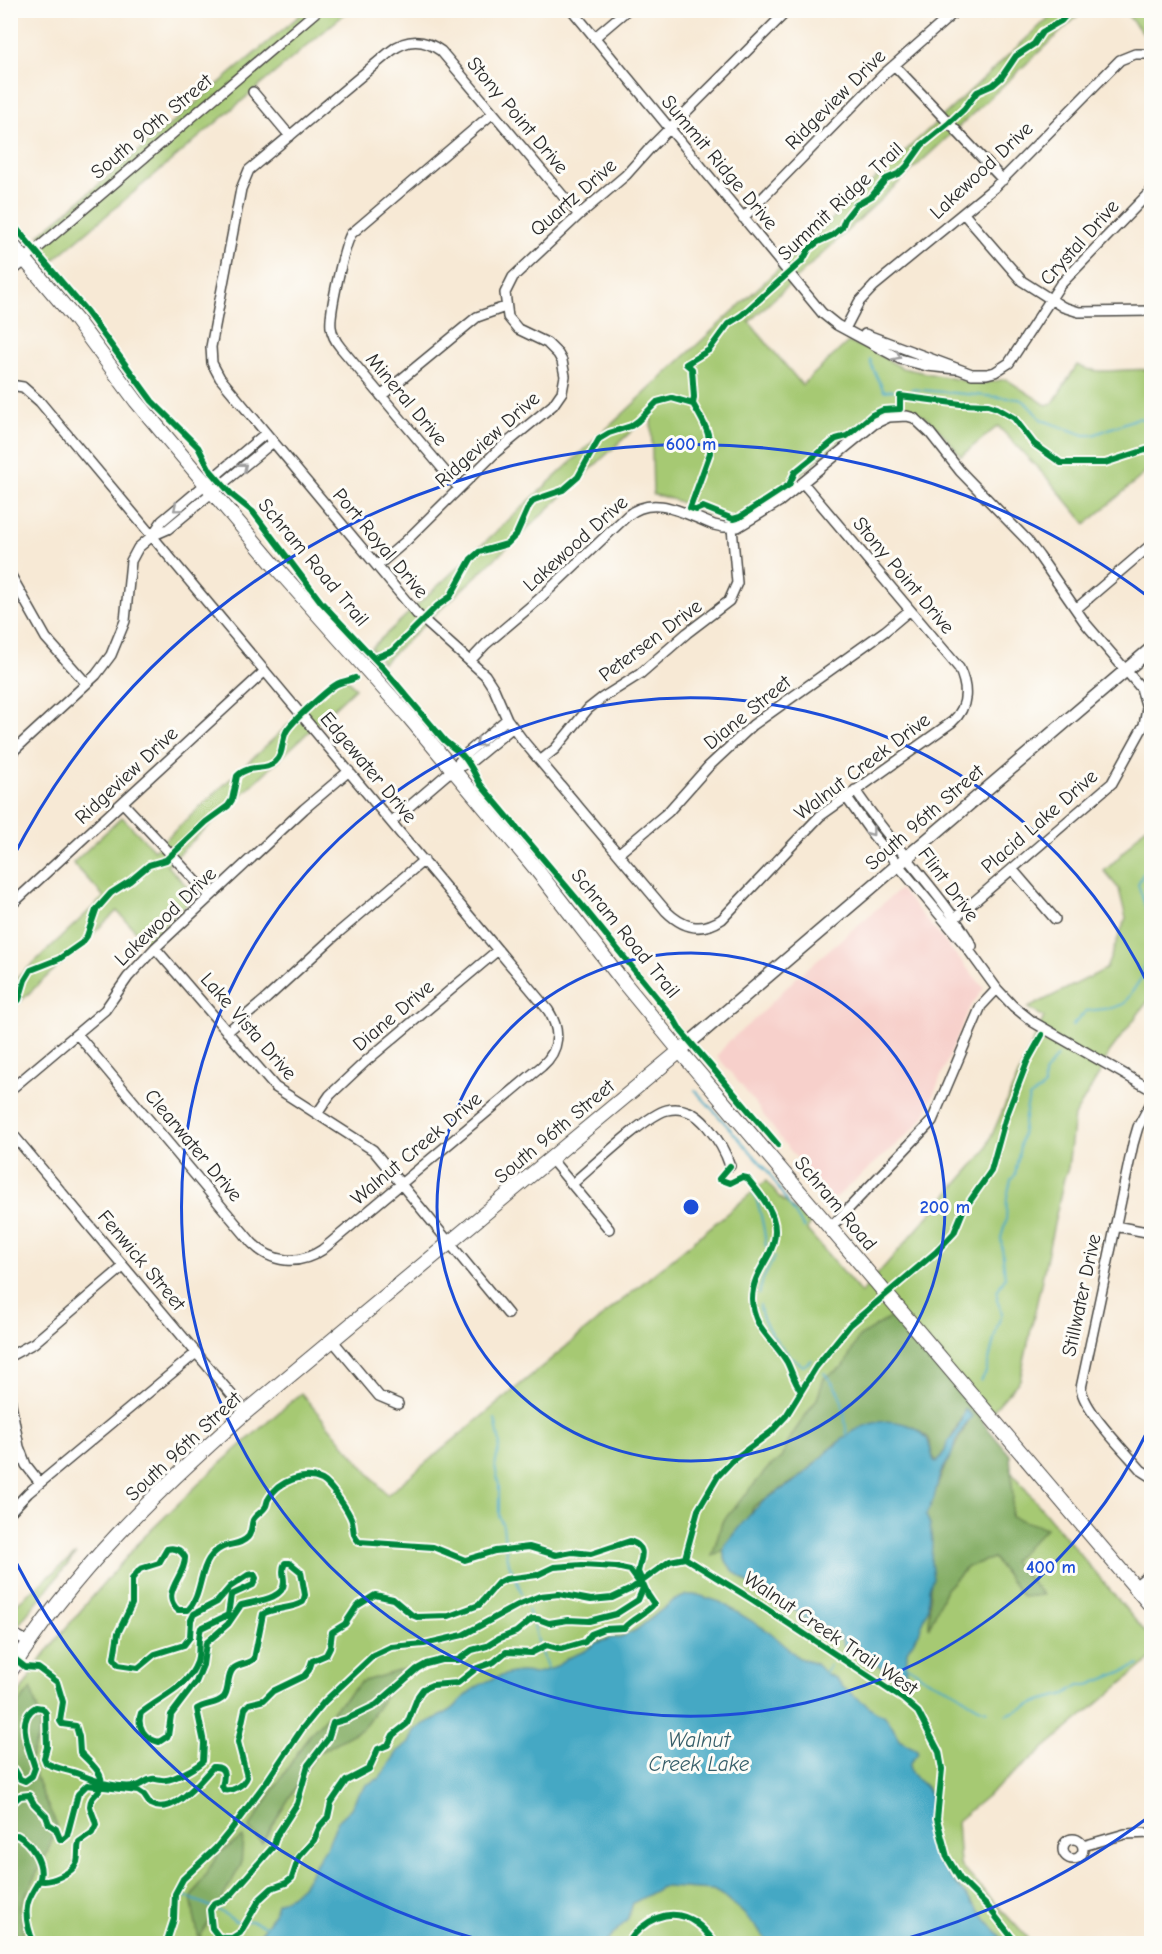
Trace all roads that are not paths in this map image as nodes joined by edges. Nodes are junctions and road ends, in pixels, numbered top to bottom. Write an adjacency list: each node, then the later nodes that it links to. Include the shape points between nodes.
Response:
1 (318, 10): 19 (street, South 90th Street)
2 (572, 10): 6 (street, Summit Ridge Drive)
3 (627, 10): 6 (street)
4 (788, 10): 11 (street, Quartz Drive)
5 (957, 10): 8 (street, Ridgeview Drive)
6 (594, 38): 11 (street, Summit Ridge Drive)
7 (1152, 54): 13 (street, Lakewood Drive, via 1135,54 1120,60)
8 (894, 65): 13 (street); 17 (street, Ridgeview Drive)
9 (253, 92): 12 (street)
10 (493, 113): 12 (street, Stony Point Drive, via 441,51 427,42 408,42 395,47); 16 (street, Stony Point Drive); 26 (street, Mineral Drive, via 351,234 331,317 332,332)
11 (670, 130): 16 (street, Quartz Drive); 17 (street, Summit Ridge Drive)
12 (290, 136): 27 (street, Port Royal Drive, via 249,170 243,182 211,347 212,363 220,378)
13 (1003, 180): 15 (street, Lakewood Drive)
14 (1152, 190): 21 (street, Crystal Drive, via 1068,275)
15 (964, 214): 21 (street, via 1022,281); 24 (street, Lakewood Drive, via 874,286)
16 (579, 215): 22 (street, Quartz Drive, via 513,277 505,293)
17 (743, 218): 24 (street, Summit Ridge Drive, via 815,306)
18 (10, 242): 19 (main road, Schram Road)
19 (25, 259): 20 (street, South 90th Street); 30 (main road, Schram Road)
20 (10, 271)
21 (1051, 299): 23 (street, via 1070,311); 24 (street, Crystal Drive, via 1009,363 987,375 907,361)
22 (506, 307): 26 (street, via 477,317); 31 (street, Ridgeview Drive, via 508,317 518,329 547,343 558,354 564,368 564,385 553,405)
23 (1152, 311)
24 (845, 329)
25 (10, 385): 33 (street, Edgewater Drive, via 22,387 40,402)
26 (381, 396): 31 (street, Mineral Drive)
27 (266, 433): 28 (street, Port Royal Drive); 30 (street)
28 (273, 442): 30 (street, one-way to 28); 35 (street, Port Royal Drive)
29 (803, 483): 32 (street, via 779,502); 37 (street, via 874,424 889,417 914,418 1027,540); 38 (street, Stony Point Drive)
30 (209, 487): 33 (street, via 168,530); 49 (main road, Schram Road)
31 (458, 488): 35 (street, Ridgeview Drive)
32 (732, 528): 40 (street, Lakewood Drive, via 659,505 639,508); 48 (street, Petersen Drive, via 737,583 729,601 640,674 588,708)
33 (152, 536): 41 (street, Edgewater Drive); 43 (street, via 138,548 131,561 125,621 116,647)
34 (1152, 544): 37 (street)
35 (377, 566): 40 (street, Port Royal Drive, via 417,614)
36 (10, 574): 43 (street, via 45,638)
37 (1076, 609): 42 (street)
38 (910, 610): 44 (street, Stony Point Drive, via 959,668); 55 (street, Diane Street, via 753,725 708,766 668,812)
39 (1152, 648): 42 (street, South 96th Street)
40 (470, 661): 45 (street, Port Royal Drive, via 490,682)
41 (265, 671): 50 (street, Edgewater Drive); 53 (street, Ridgeview Drive)
42 (1125, 671): 57 (street, South 96th Street); 58 (street, Placid Lake Drive, via 1141,688 1147,708 1144,725 1112,783)
43 (86, 683): 47 (street)
44 (966, 695): 51 (street, Walnut Creek Drive, via 952,722)
45 (507, 719): 46 (street, Port Royal Drive); 49 (street, one-way to 49)
46 (513, 728): 48 (street, Port Royal Drive); 49 (street, via 472,761)
47 (10, 754)
48 (540, 761): 55 (street, Port Royal Drive)
49 (453, 770): 54 (street); 69 (main road, Schram Road)
50 (350, 771): 54 (street, Edgewater Drive); 59 (street, Lakewood Drive)
51 (855, 790): 52 (street, Walnut Creek Drive); 57 (street, Flint Drive)
52 (846, 797): 57 (street, Flint Drive, one-way to 57); 63 (street, Walnut Creek Drive, via 803,832 722,919)
53 (123, 803): 59 (street); 60 (street, Ridgeview Drive)
54 (391, 822): 56 (street, Edgewater Drive)
55 (618, 854): 63 (street, Port Royal Drive, via 672,918)
56 (424, 860): 65 (street, Edgewater Drive); 67 (street)
57 (902, 861): 62 (street, Flint Drive); 69 (street, South 96th Street)
58 (1012, 868): 61 (street); 62 (street, Placid Lake Drive)
59 (210, 896): 64 (street, Lakewood Drive)
60 (10, 906)
61 (1054, 919)
62 (952, 921): 66 (street, Flint Drive)
63 (693, 928)
64 (155, 948): 67 (street, Lake Vista Drive); 68 (street, Lakewood Drive, via 105,1010)
65 (498, 950): 70 (street, Edgewater Drive, via 552,1016 558,1036); 74 (street, Diane Drive, via 365,1062 330,1095)
66 (997, 988): 72 (street, Flint Drive, via 1023,1015); 81 (street, via 981,1006 932,1121)
67 (227, 1032): 74 (street, Lake Vista Drive, via 275,1087)
68 (77, 1034): 71 (street, Lakewood Drive); 85 (street, Clearwater Drive, via 252,1243 272,1258)
69 (680, 1051): 76 (main road, South 96th Street); 81 (main road, Schram Road)
70 (553, 1053): 78 (street, Walnut Creek Drive)
71 (10, 1090)
72 (1152, 1090)
73 (1152, 1101): 80 (street, Stillwater Drive, via 1138,1127)
74 (317, 1114): 78 (street, Lake Vista Drive, via 373,1150)
75 (10, 1131): 86 (street, Fenwick Street)
76 (551, 1159): 79 (street); 84 (main road, South 96th Street)
77 (730, 1166): 79 (street, via 725,1150 700,1118 690,1112 668,1109 651,1118)
78 (401, 1184): 84 (street, Lake Vista Drive); 85 (street, Walnut Creek Drive, via 321,1250)
79 (572, 1184): 82 (street)
80 (1115, 1226): 83 (street); 94 (street, Stillwater Drive, via 1082,1378 1082,1396 1141,1470)
81 (831, 1227): 98 (main road, Schram Road)
82 (609, 1229)
83 (1152, 1233)
84 (450, 1243): 87 (street, Lake Vista Drive); 88 (main road, South 96th Street)
85 (294, 1261)
86 (123, 1267): 89 (street, Fenwick Street); 90 (street, via 34,1343)
87 (508, 1314)
88 (333, 1341): 92 (street, via 379,1396); 93 (main road, South 96th Street)
89 (196, 1353): 93 (street, Fenwick Street); 95 (street)
90 (10, 1356)
91 (10, 1398): 95 (street, via 19,1447 26,1465)
92 (398, 1404)
93 (246, 1412): 100 (main road, South 96th Street, via 129,1524)
94 (1152, 1477)
95 (40, 1483): 96 (street)
96 (10, 1512)
97 (1152, 1572): 98 (street)
98 (1145, 1595)
99 (10, 1632): 100 (street)
100 (21, 1647): 101 (main road, South 96th Street)
101 (10, 1672)
102 (1152, 1833): 103 (street, via 1125,1834)
103 (1083, 1846)

